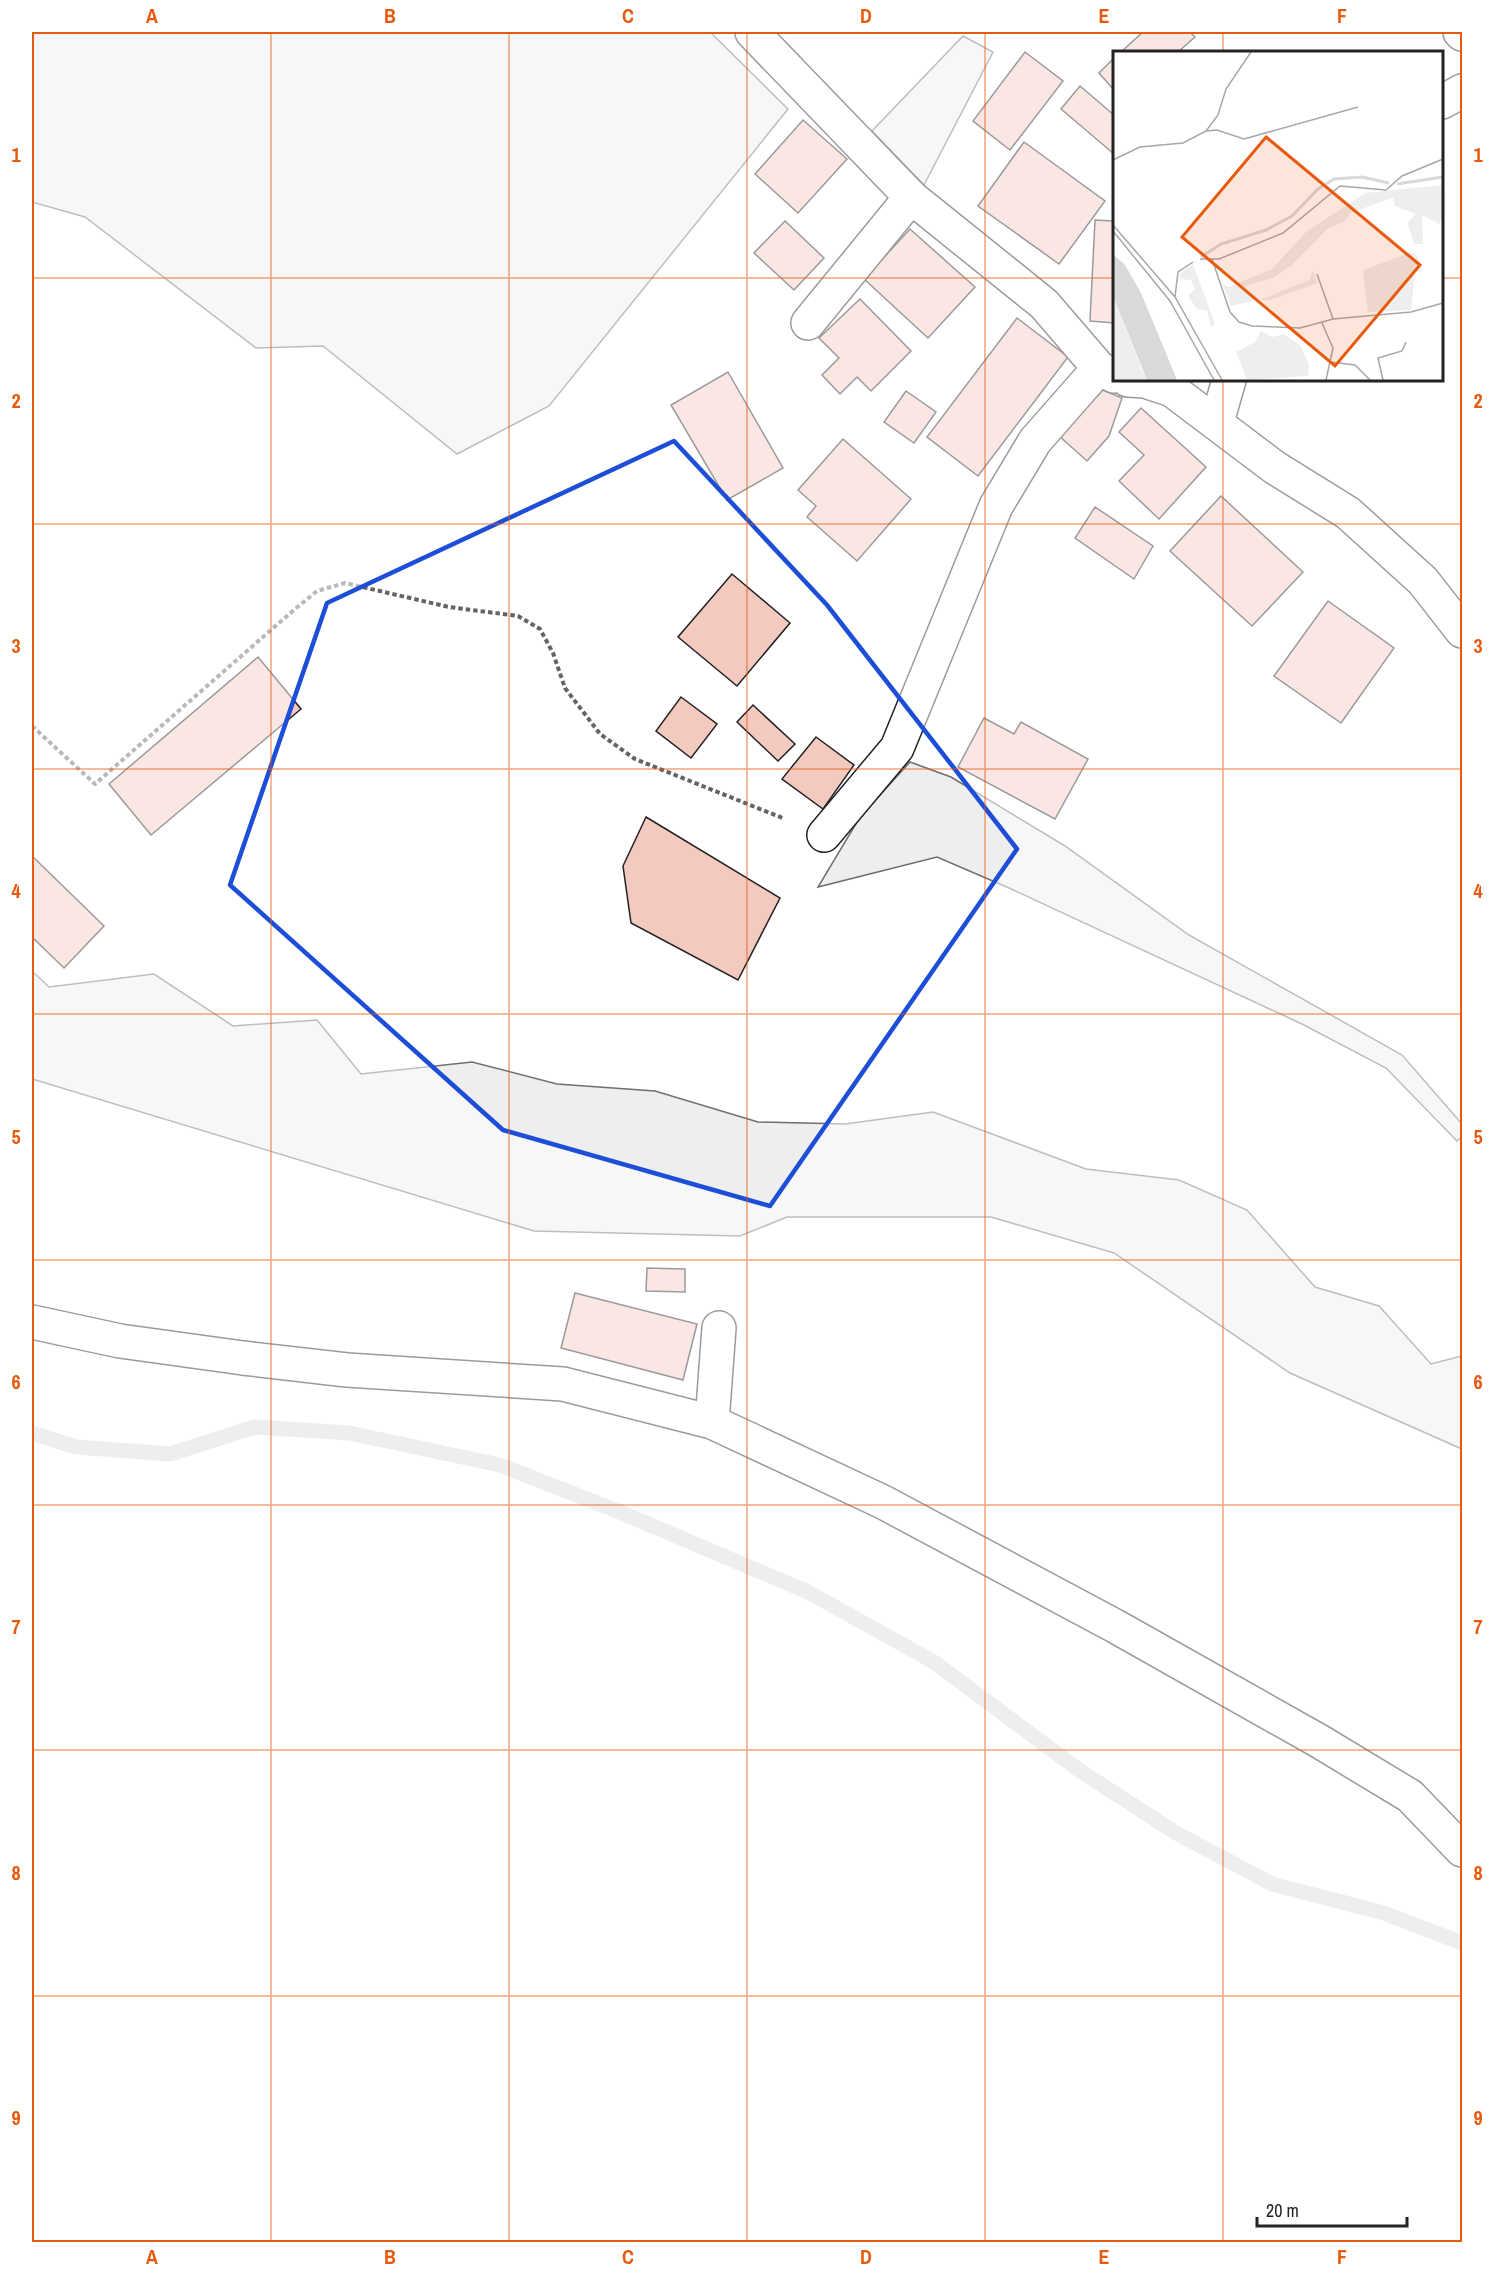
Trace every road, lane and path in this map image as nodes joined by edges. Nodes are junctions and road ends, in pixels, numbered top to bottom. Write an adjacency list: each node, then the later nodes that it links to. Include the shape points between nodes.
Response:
1 (752, 32): 4 (street)
2 (1462, 91): 3 (street)
3 (1443, 101)
4 (911, 197): 5 (street); 6 (street, via 1044,304)
5 (808, 323)
6 (1113, 373)
7 (1113, 375): 13 (street, via 1035,441 996,506 897,748)
8 (1145, 381): 10 (street, via 1172,390)
9 (1229, 381): 10 (street)
10 (1217, 422): 11 (street, via 1274,467 1348,513 1423,581)
11 (1462, 631)
12 (32, 726): 13 (path, via 94,784 302,603 317,591 345,583 449,607 518,616 540,629 565,688 609,741 635,759)
13 (824, 835)
14 (32, 1322): 16 (street, via 120,1341 346,1370 563,1384)
15 (719, 1328): 16 (street)
16 (712, 1422): 17 (street, via 883,1502 1319,1741 1410,1796)
17 (1462, 1848)

